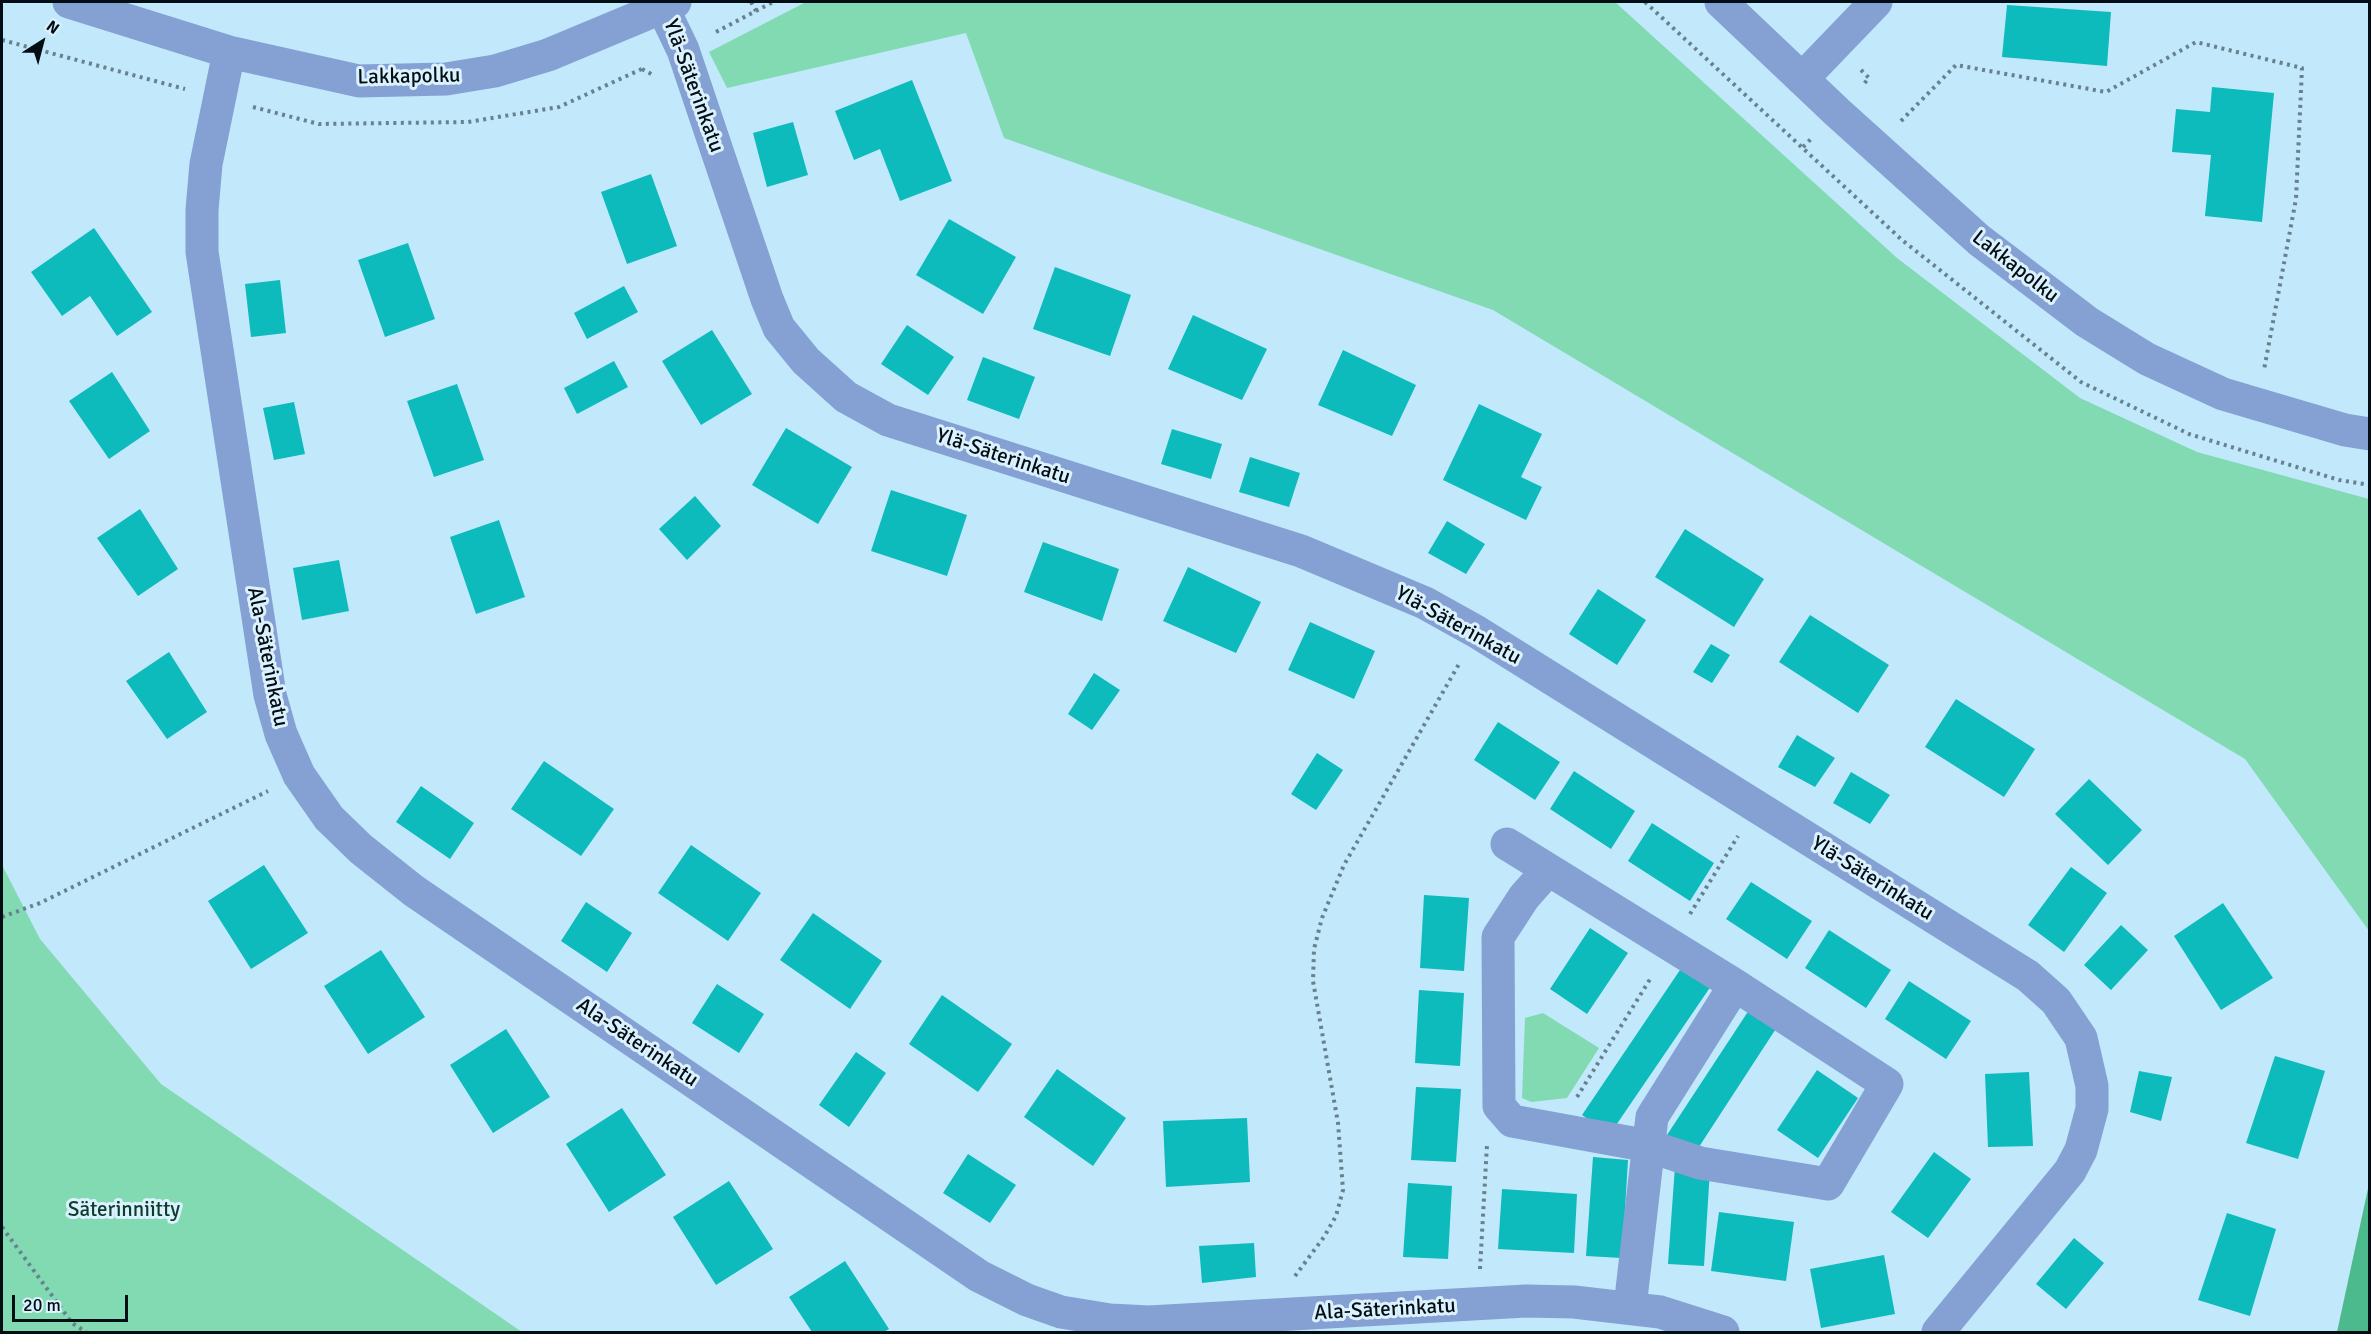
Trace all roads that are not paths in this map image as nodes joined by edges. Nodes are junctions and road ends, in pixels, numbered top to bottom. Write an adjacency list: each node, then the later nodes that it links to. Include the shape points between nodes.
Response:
1 (69, 2): 5 (street, Lakkapolku)
2 (1721, 2): 6 (street, Lakkapolku)
3 (1876, 2): 6 (street)
4 (666, 4): 5 (street, Lakkapolku, via 548,55 495,71 446,79 359,81); 14 (street, Ylä-Säterinkatu, via 779,327 806,361 846,397 888,420 1300,551 1425,603 2028,976 2056,1001 2081,1038 2091,1077 2091,1110 2081,1150 2070,1170)
5 (229, 52): 12 (street, Ala-Säterinkatu, via 206,164 202,252 270,695 299,775 329,818 362,849 414,891 980,1276 1027,1300 1061,1312 1149,1322 1478,1304 1574,1302)
6 (1802, 79): 7 (street, Lakkapolku, via 1979,240 2087,322 2147,359 2223,394)
7 (2370, 434)
8 (1507, 844): 9 (street)
9 (1548, 870): 10 (street); 11 (street, via 1524,897 1498,938 1498,1106 1512,1121)
10 (1735, 985): 11 (street, via 1652,1117); 11 (street, via 1887,1084 1828,1184 1700,1163)
11 (1649, 1146): 12 (street)
12 (1630, 1307): 13 (street, Ala-Säterinkatu)
13 (1723, 1332)
14 (1938, 1332)

